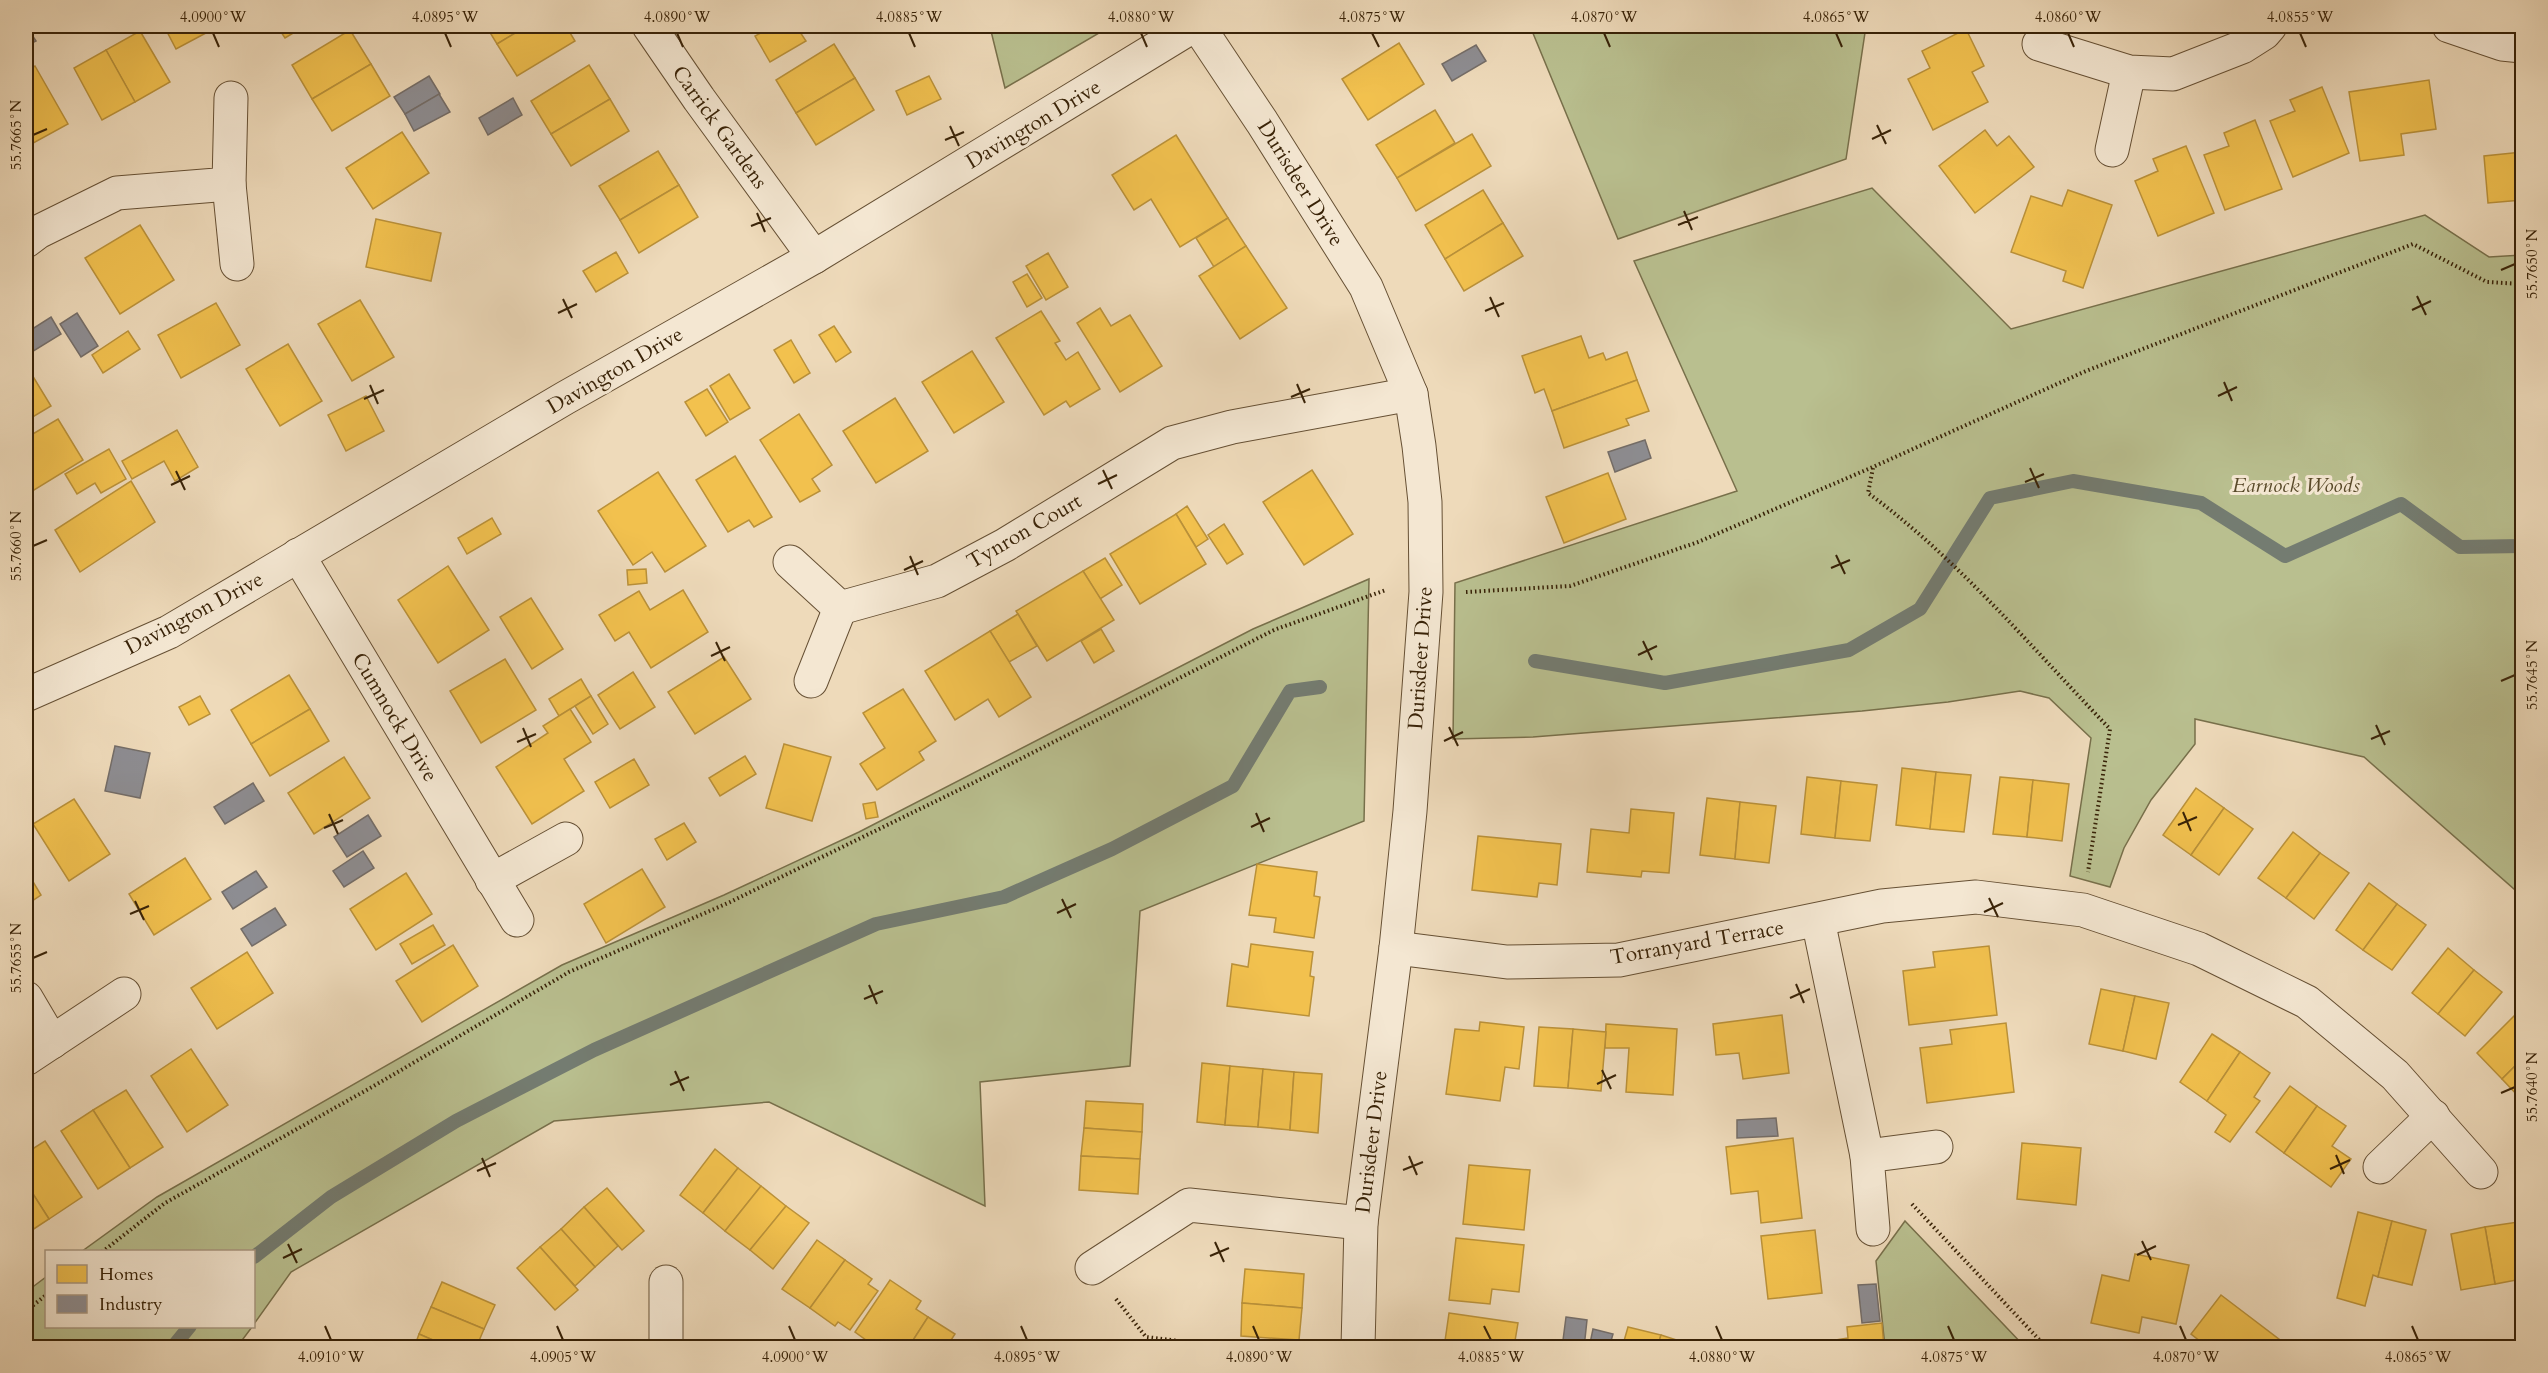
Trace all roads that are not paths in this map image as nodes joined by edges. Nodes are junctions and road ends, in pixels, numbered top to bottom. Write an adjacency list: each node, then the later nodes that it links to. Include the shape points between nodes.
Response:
1 (649, 26): 13 (street, Carrick Gardens)
2 (1193, 26): 13 (street, Davington Drive)
3 (1198, 26): 15 (street, Durisdeer Drive, via 1366,287)
4 (2270, 26): 8 (street, via 2242,47 2173,74)
5 (2449, 26): 7 (street, via 2502,44)
6 (2039, 44): 8 (street)
7 (2523, 46)
8 (2129, 72): 10 (street)
9 (231, 98): 11 (street)
10 (2112, 150)
11 (229, 184): 12 (street, via 117,193); 14 (street)
12 (26, 241)
13 (814, 257): 16 (street, Davington Drive)
14 (237, 264)
15 (1411, 393): 18 (street, Tynron Court, via 1232,427 1172,443 937,581); 25 (street, Durisdeer Drive, via 1425,502 1425,592)
16 (298, 555): 20 (street, Davington Drive, via 169,632); 22 (street, Cumnock Drive)
17 (790, 562): 18 (street)
18 (840, 608): 19 (street)
19 (811, 681)
20 (27, 689)
21 (566, 839): 22 (street)
22 (492, 880): 23 (street, Cumnock Drive)
23 (517, 920)
24 (1818, 920): 25 (street, Torranyard Terrace, via 1619,960 1507,962); 29 (street, Torranyard Terrace, via 1882,906 1976,897 2083,910 2199,949 2307,1002 2395,1075); 31 (street)
25 (1396, 948): 34 (street, Durisdeer Drive)
26 (124, 994): 28 (street)
27 (26, 998): 28 (street)
28 (39, 1051)
29 (2433, 1116): 32 (street); 33 (street, Torranyard Terrace)
30 (1936, 1147): 31 (street)
31 (1867, 1156): 35 (street)
32 (2380, 1167)
33 (2481, 1172)
34 (1361, 1223): 36 (street, via 1189,1205); 39 (street, Durisdeer Drive)
35 (1873, 1229)
36 (1092, 1268)
37 (666, 1282): 38 (street)
38 (666, 1347)
39 (1358, 1347)

